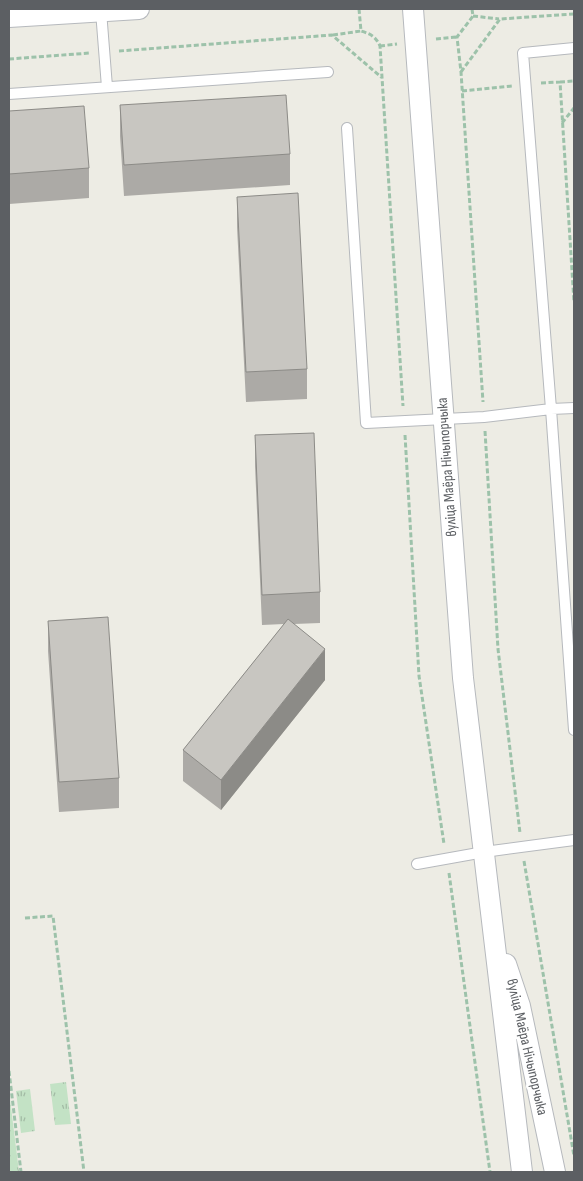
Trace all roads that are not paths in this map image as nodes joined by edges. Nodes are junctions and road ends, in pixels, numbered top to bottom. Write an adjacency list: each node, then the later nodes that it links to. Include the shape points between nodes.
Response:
1 (139, 9): 3 (street)
2 (413, 9): 12 (street, вуліца Маёра Нічыпорчыка)
3 (101, 11): 4 (street); 7 (lane)
4 (9, 17)
5 (574, 48): 11 (lane, via 523,52)
6 (328, 72): 7 (lane)
7 (107, 87): 8 (lane)
8 (9, 94)
9 (347, 128): 12 (lane, via 366,423)
10 (574, 408): 11 (lane)
11 (551, 410): 12 (lane); 13 (lane)
12 (444, 419): 15 (street, вуліца Маёра Нічыпорчыка, via 462,678)
13 (574, 730)
14 (574, 840): 15 (lane)
15 (484, 852): 16 (lane); 17 (street, вуліца Маёра Нічыпорчыка)
16 (417, 864)
17 (493, 924): 18 (street, вуліца Маёра Нічыпорчыка); 19 (street, вуліца Маёра Нічыпорчыка, via 520,1006)
18 (522, 1172)
19 (556, 1172)

